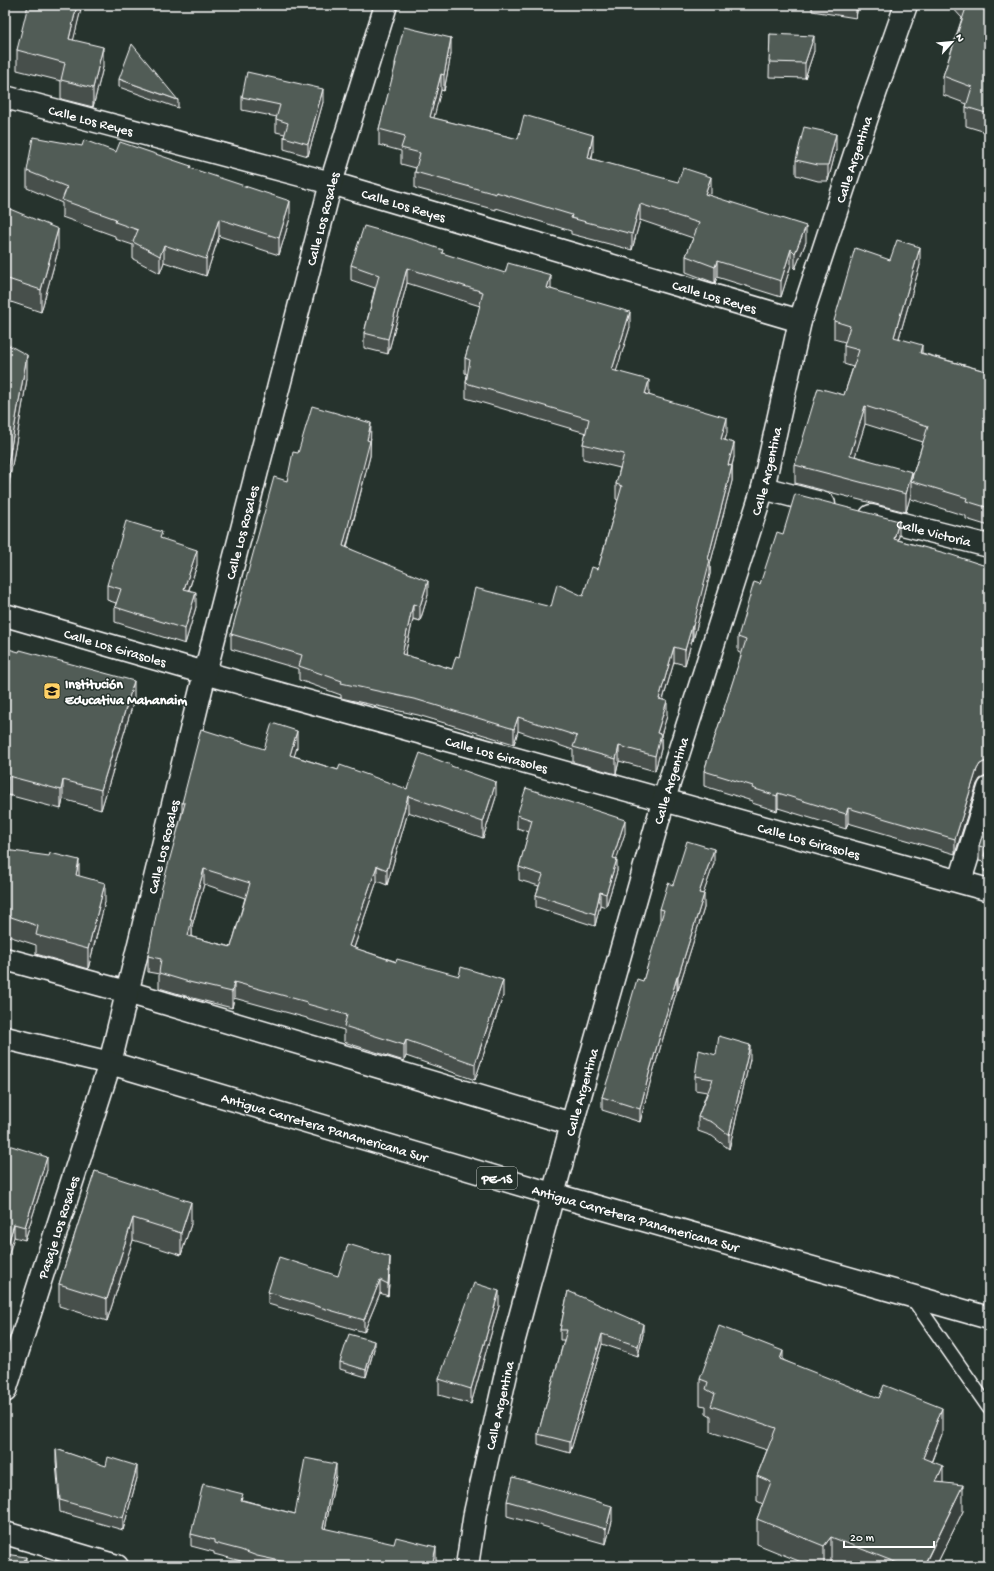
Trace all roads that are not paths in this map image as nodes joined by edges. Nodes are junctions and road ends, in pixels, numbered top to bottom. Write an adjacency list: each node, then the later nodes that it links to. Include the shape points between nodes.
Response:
1 (386, 5): 4 (main road, Calle Los Rosales)
2 (906, 5): 5 (main road, Calle Argentina)
3 (5, 97): 4 (main road, Calle Los Reyes)
4 (331, 183): 5 (main road, Calle Los Reyes); 9 (main road, Calle Los Rosales)
5 (800, 321): 6 (main road, Calle Argentina)
6 (763, 488): 7 (main road, Calle Victoria); 11 (main road, Calle Argentina)
7 (989, 546)
8 (5, 615): 9 (main road, Calle Los Girasoles)
9 (205, 673): 11 (main road, Calle Los Girasoles); 15 (main road, Calle Los Rosales)
10 (989, 788): 12 (main road)
11 (664, 799): 12 (main road, Calle Los Girasoles); 18 (main road, Calle Argentina)
12 (960, 881): 13 (main road, Calle Los Girasoles)
13 (989, 890)
14 (5, 959): 15 (main road)
15 (127, 992): 17 (main road, Calle Los Rosales); 18 (main road)
16 (5, 1038): 17 (main road, Antigua Carretera Panamericana Sur / PE-1S)
17 (110, 1063): 19 (main road, Antigua Carretera Panamericana Sur / PE-1S); 22 (main road, Pasaje Los Rosales)
18 (572, 1124): 19 (main road, Calle Argentina)
19 (552, 1194): 20 (main road, Antigua Carretera Panamericana Sur / PE-1S); 26 (main road, Calle Argentina, via 512,1347 475,1513)
20 (911, 1296): 21 (main road, Antigua Carretera Panamericana Sur / PE-1S); 23 (lane)
21 (989, 1318)
22 (5, 1391)
23 (989, 1408)
24 (5, 1533): 25 (main road)
25 (117, 1566)
26 (467, 1566)

